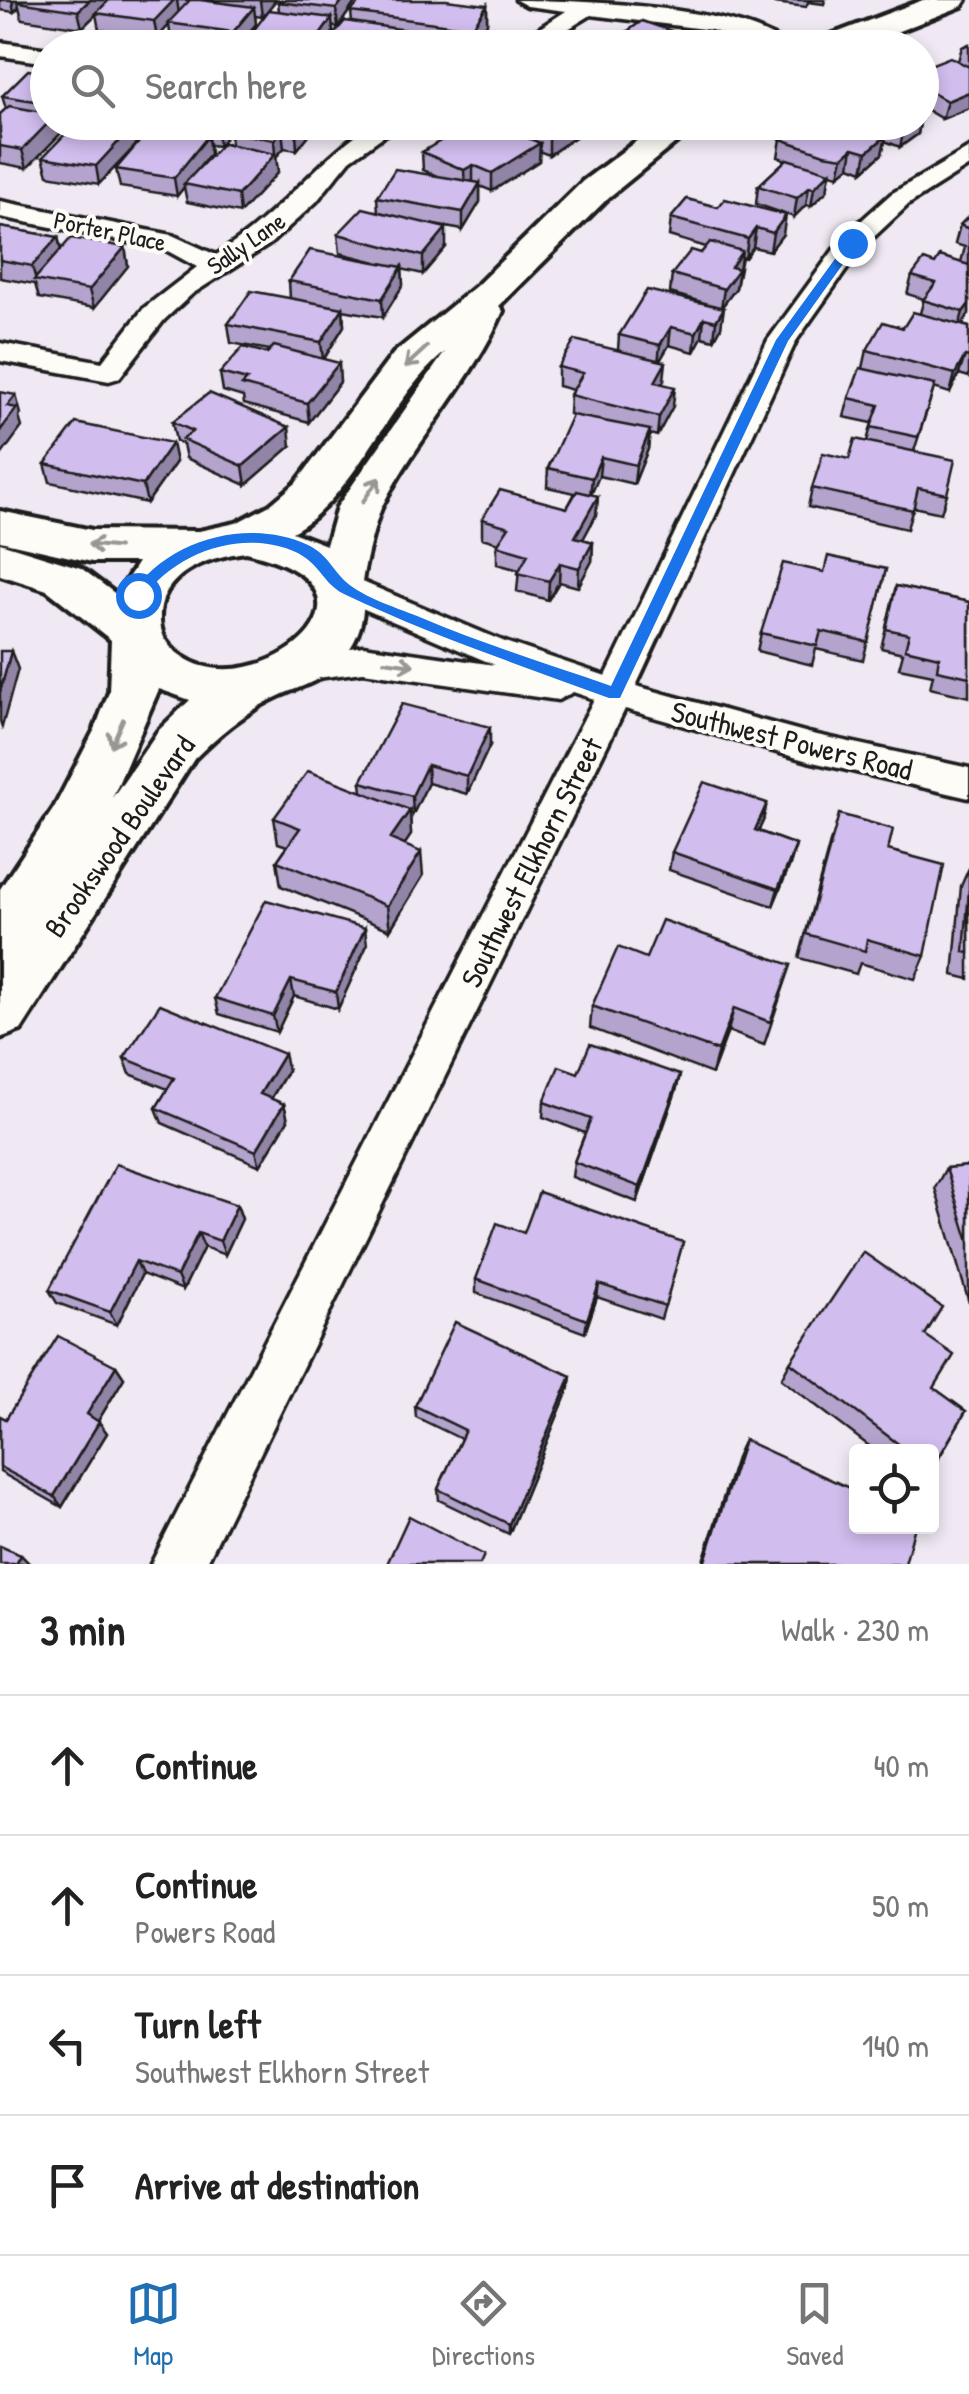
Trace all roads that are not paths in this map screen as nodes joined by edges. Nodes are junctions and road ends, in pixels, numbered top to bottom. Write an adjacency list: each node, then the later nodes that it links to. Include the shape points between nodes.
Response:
1 (527, 0): 3 (street)
2 (952, 0): 6 (main road)
3 (587, 8): 4 (street); 5 (street)
4 (550, 30)
5 (732, 30)
6 (873, 30)
7 (0, 49): 8 (street)
8 (30, 53)
9 (364, 140): 13 (street, Sally Lane, via 261,238)
10 (660, 140): 14 (main road, via 596,189)
11 (969, 155): 23 (street, Southwest Elkhorn Street, via 900,199 852,243 800,310)
12 (0, 209): 13 (street, Porter Place, via 172,243)
13 (216, 264): 15 (street, Sally Lane, via 154,314 110,372)
14 (490, 294): 17 (main road, one-way to 17, via 408,362 312,493); 20 (main road, one-way to 14, via 359,507 462,356)
15 (0, 352)
16 (0, 526): 18 (main road, one-way to 16, via 92,546)
17 (246, 538): 18 (main road); 20 (main road, via 303,548 325,562)
18 (200, 546): 21 (main road, via 152,575 138,595)
19 (0, 559): 21 (main road, via 64,579)
20 (340, 584): 22 (main road, via 341,626 326,649); 23 (street, via 418,623)
21 (135, 636): 22 (main road, via 148,658 197,684 228,687); 25 (main road, Brookswood Boulevard, one-way to 25, via 134,692 120,729 74,822)
22 (282, 675): 23 (street, one-way to 23, via 363,659); 26 (main road, Brookswood Boulevard, via 212,710 176,746)
23 (615, 694): 24 (street, Southwest Powers Road, via 829,754); 27 (street, Southwest Elkhorn Street)
24 (969, 783)
25 (0, 936)
26 (0, 1012)
27 (178, 1564)

